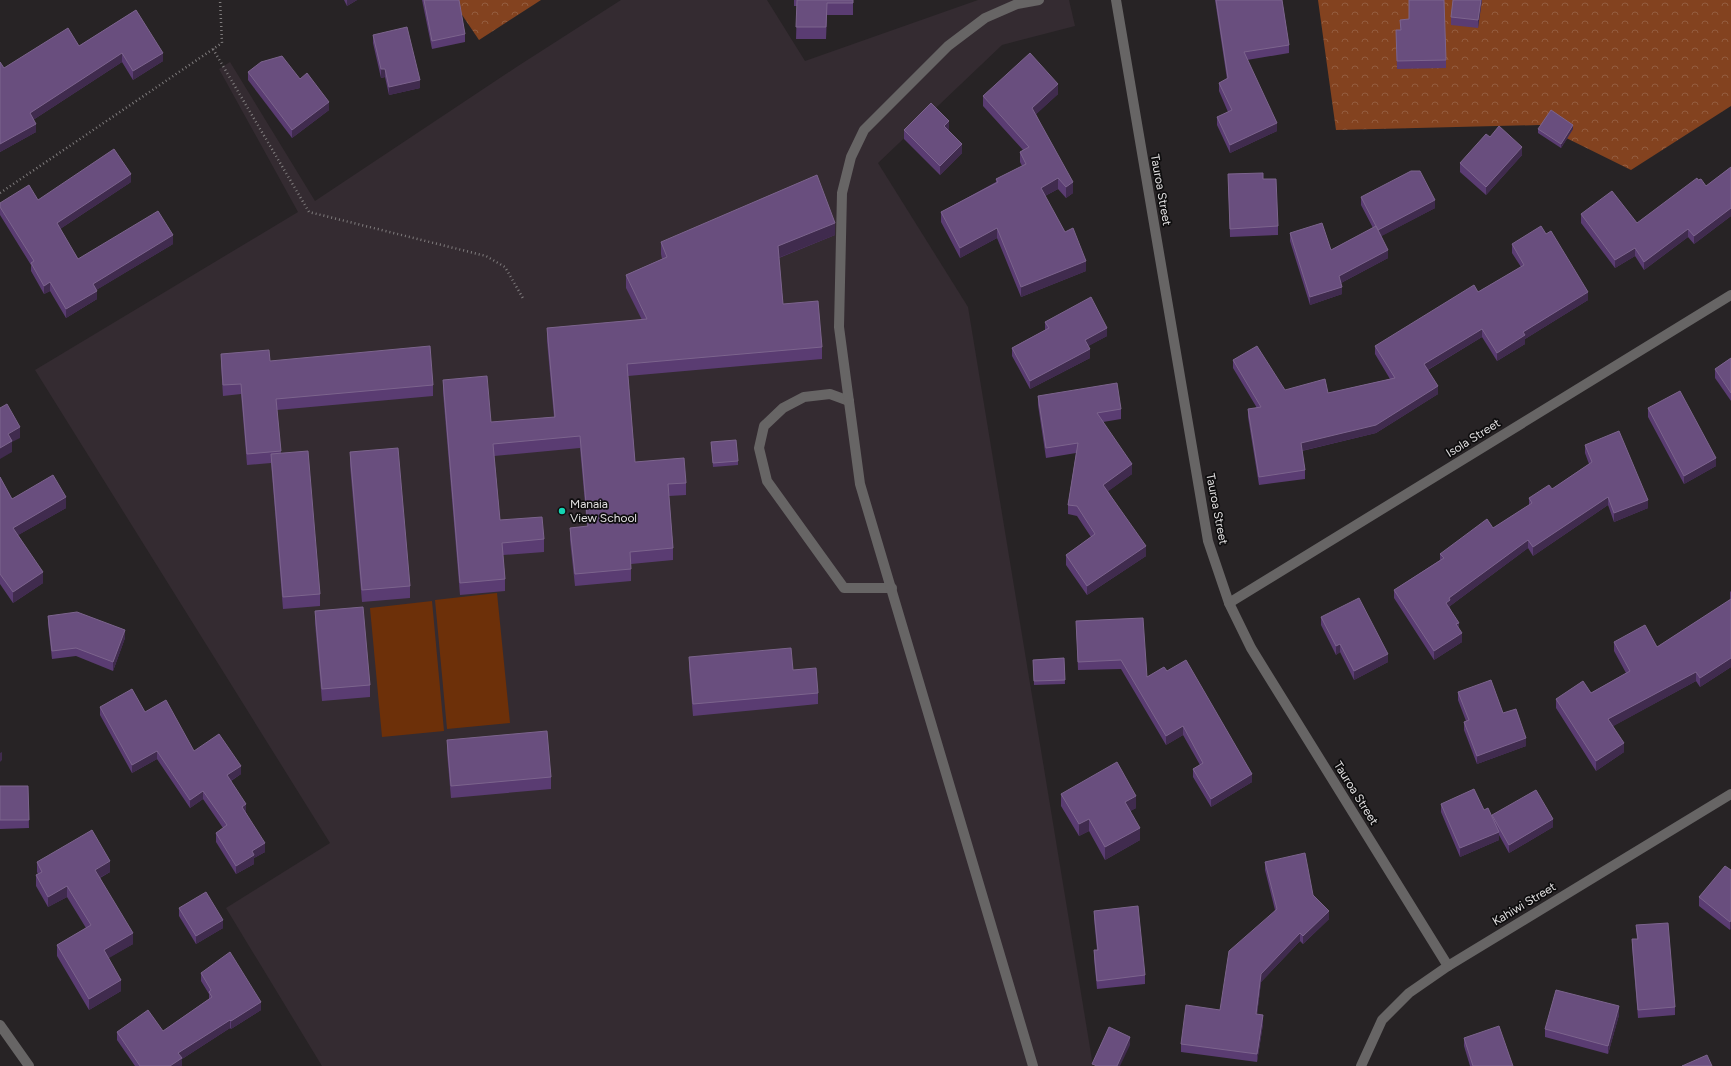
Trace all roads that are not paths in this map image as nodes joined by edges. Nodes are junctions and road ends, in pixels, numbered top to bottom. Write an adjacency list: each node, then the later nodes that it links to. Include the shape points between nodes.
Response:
1 (1039, 0): 4 (street, via 1017,4 985,18 948,46 864,130 851,157 842,193 839,327)
2 (1116, 0): 6 (street, Tauroa Street, via 1208,541)
3 (1731, 294): 6 (street, Isola Street)
4 (849, 401): 5 (street, via 860,484); 5 (street, via 830,394 804,397 783,408 764,426 759,448 767,481 844,588)
5 (892, 588): 11 (street)
6 (1229, 603): 8 (street, Tauroa Street, via 1251,648)
7 (1731, 794): 8 (street, Kahiwi Street)
8 (1448, 966): 12 (street, Kahiwi Street, via 1409,993 1382,1020)
9 (0, 1025): 10 (street)
10 (29, 1066)
11 (1033, 1066)
12 (1361, 1066)

